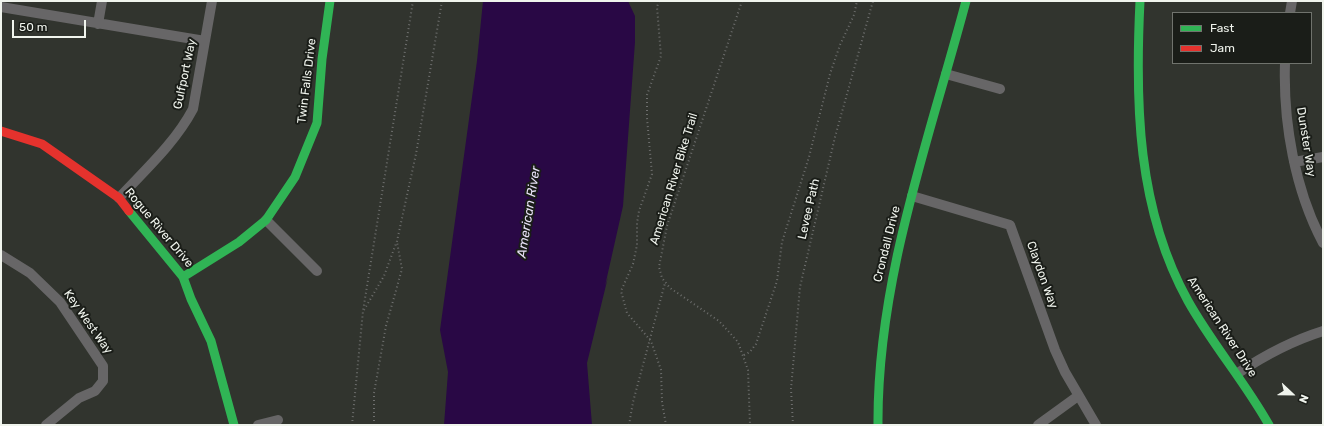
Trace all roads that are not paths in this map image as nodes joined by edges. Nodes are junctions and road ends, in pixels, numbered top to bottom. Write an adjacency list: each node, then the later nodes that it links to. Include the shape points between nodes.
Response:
1 (102, 1): 9 (street)
2 (212, 1): 10 (street, Gulfport Way)
3 (330, 1): 19 (street, Twin Falls Drive, via 316,124 295,178)
4 (966, 1): 12 (street, Crondall Drive)
5 (1140, 1): 25 (street, American River Drive, via 1136,78 1143,156 1155,219 1165,252 1186,296)
6 (1292, 1): 8 (street)
7 (1, 7): 9 (street)
8 (1290, 12)
9 (98, 24): 10 (street)
10 (205, 41): 18 (street, Gulfport Way, via 193,109 185,124)
11 (1285, 64): 16 (street, Dunster Way)
12 (946, 74): 13 (street); 17 (street, Crondall Drive)
13 (1000, 89)
14 (1, 131): 18 (street, Rogue River Drive, via 42,144)
15 (1323, 157): 16 (street)
16 (1294, 162): 20 (street, Dunster Way, via 1304,204)
17 (912, 196): 26 (street, Claydon Way, via 1010,225 1056,350); 31 (street, Crondall Drive, via 886,304 878,374)
18 (119, 198): 23 (street, Rogue River Drive)
19 (266, 220): 22 (street); 23 (street, Twin Falls Drive, via 239,242)
20 (1323, 244)
21 (1, 255): 28 (street, Key West Way, via 30,273 60,302 103,366 103,381 95,391 79,398)
22 (316, 271)
23 (183, 277): 29 (street, Rogue River Drive, via 211,341)
24 (1323, 331): 25 (street, via 1274,350)
25 (1238, 374): 34 (street, American River Drive)
26 (1078, 396): 32 (street); 33 (street, Claydon Way)
27 (278, 420): 30 (street)
28 (46, 425)
29 (234, 425)
30 (258, 425)
31 (878, 425)
32 (1038, 425)
33 (1096, 425)
34 (1269, 425)

